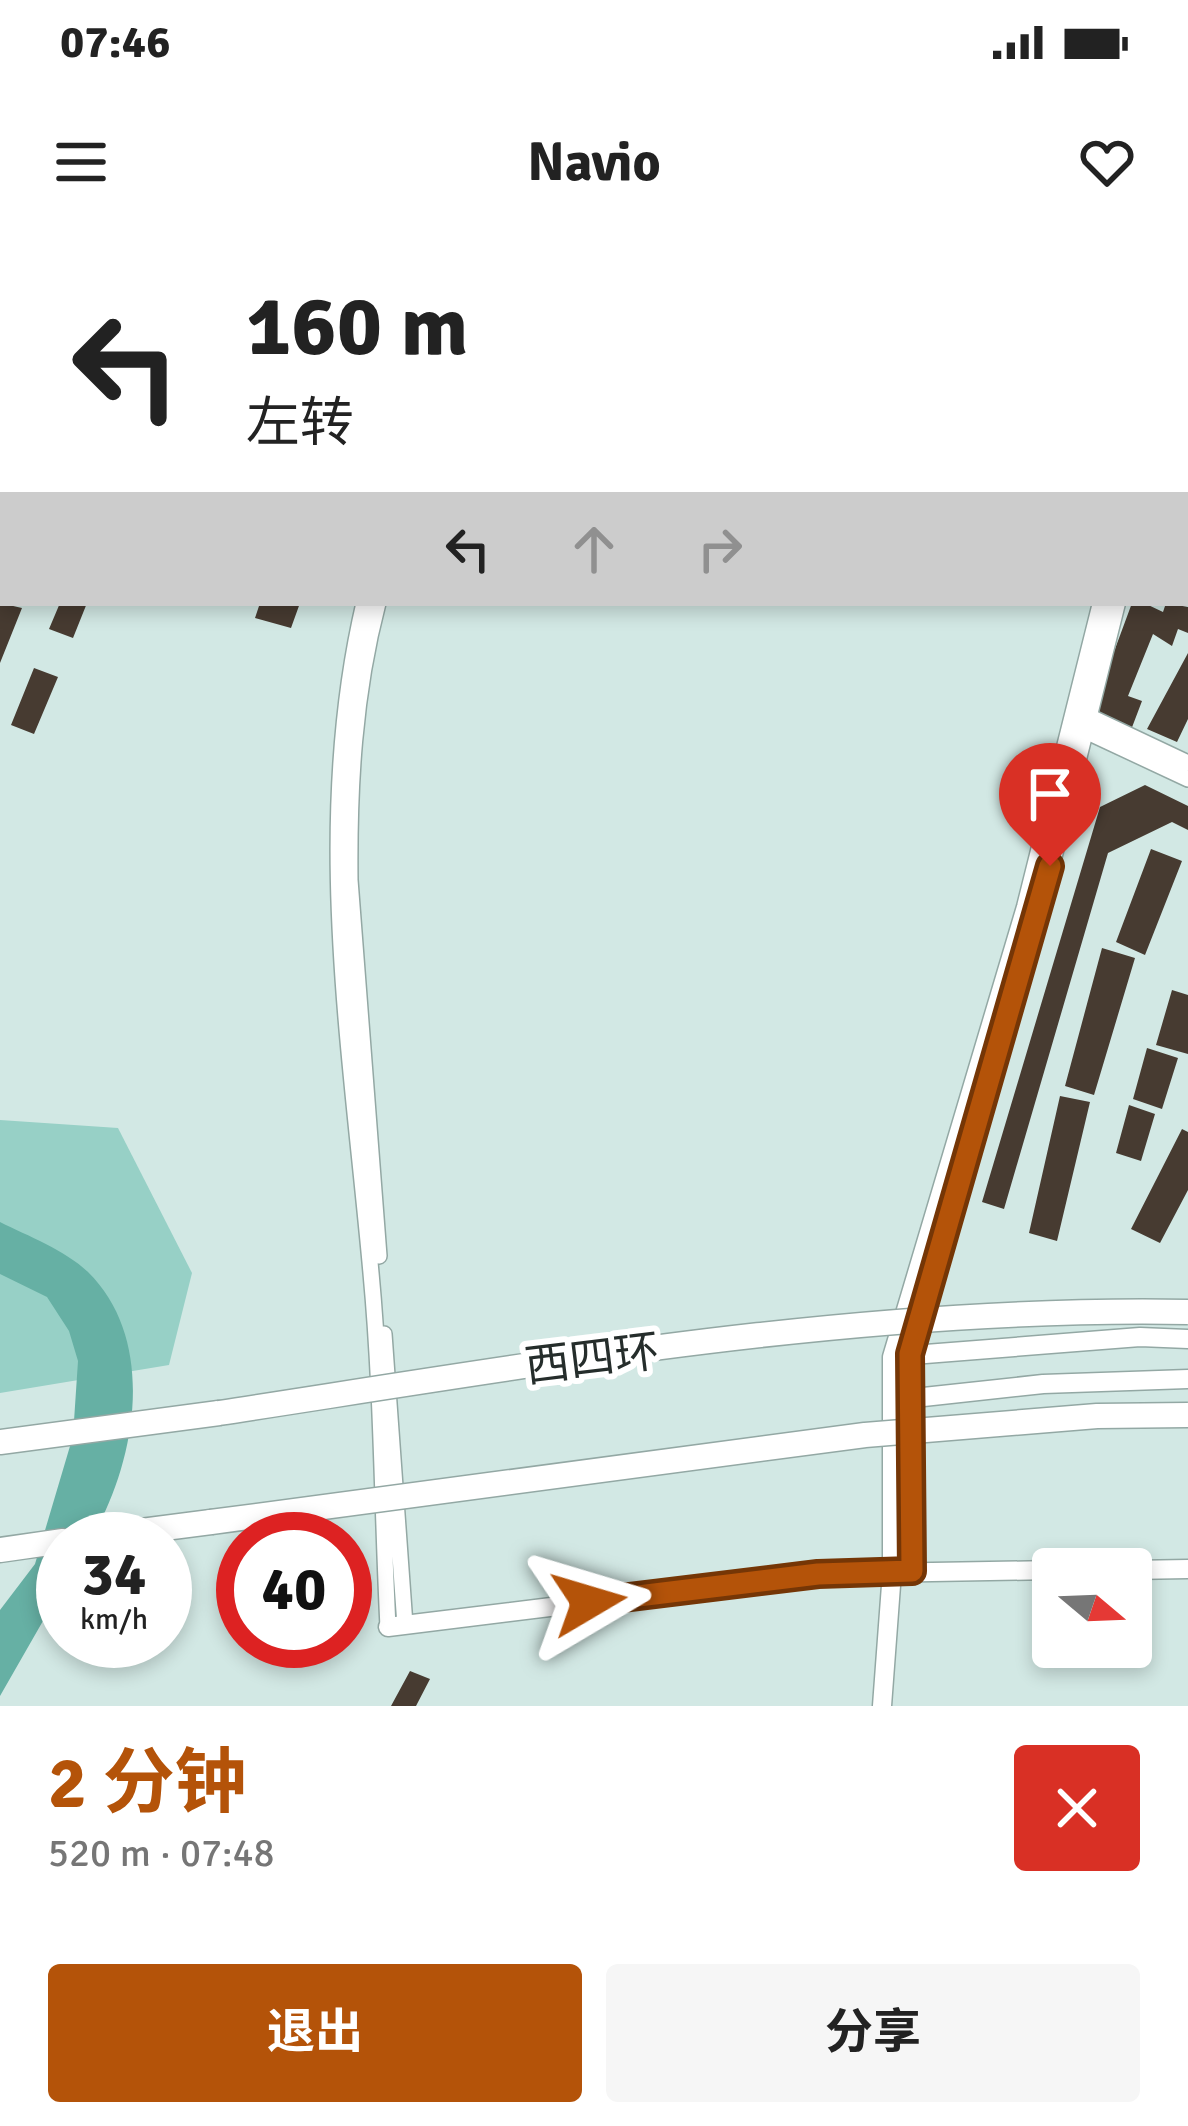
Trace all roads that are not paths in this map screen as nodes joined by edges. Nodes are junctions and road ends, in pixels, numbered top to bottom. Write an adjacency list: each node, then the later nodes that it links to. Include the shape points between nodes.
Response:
1 (364, 606): 22 (street, via 340,748 336,880)
2 (377, 606): 22 (street, via 353,749 350,880)
3 (1101, 606): 5 (street)
4 (1115, 606): 5 (street)
5 (1079, 720): 6 (street); 7 (street); 10 (street)
6 (1188, 763)
7 (1188, 779)
8 (1188, 1312): 14 (highway, 西四环, bridge, via 881,1322)
9 (1188, 1339): 10 (street)
10 (901, 1356): 12 (street)
11 (1188, 1379): 12 (street)
12 (904, 1400): 21 (street)
13 (1188, 1414): 15 (highway, bridge, via 865,1435)
14 (0, 1442)
15 (192, 1524)
16 (36, 1545): 17 (highway)
17 (0, 1550)
18 (1188, 1569): 20 (street)
19 (1032, 1570): 21 (street)
20 (1152, 1570)
21 (902, 1572): 22 (street, via 818,1574); 23 (street)
22 (396, 1626)
23 (882, 1706)

